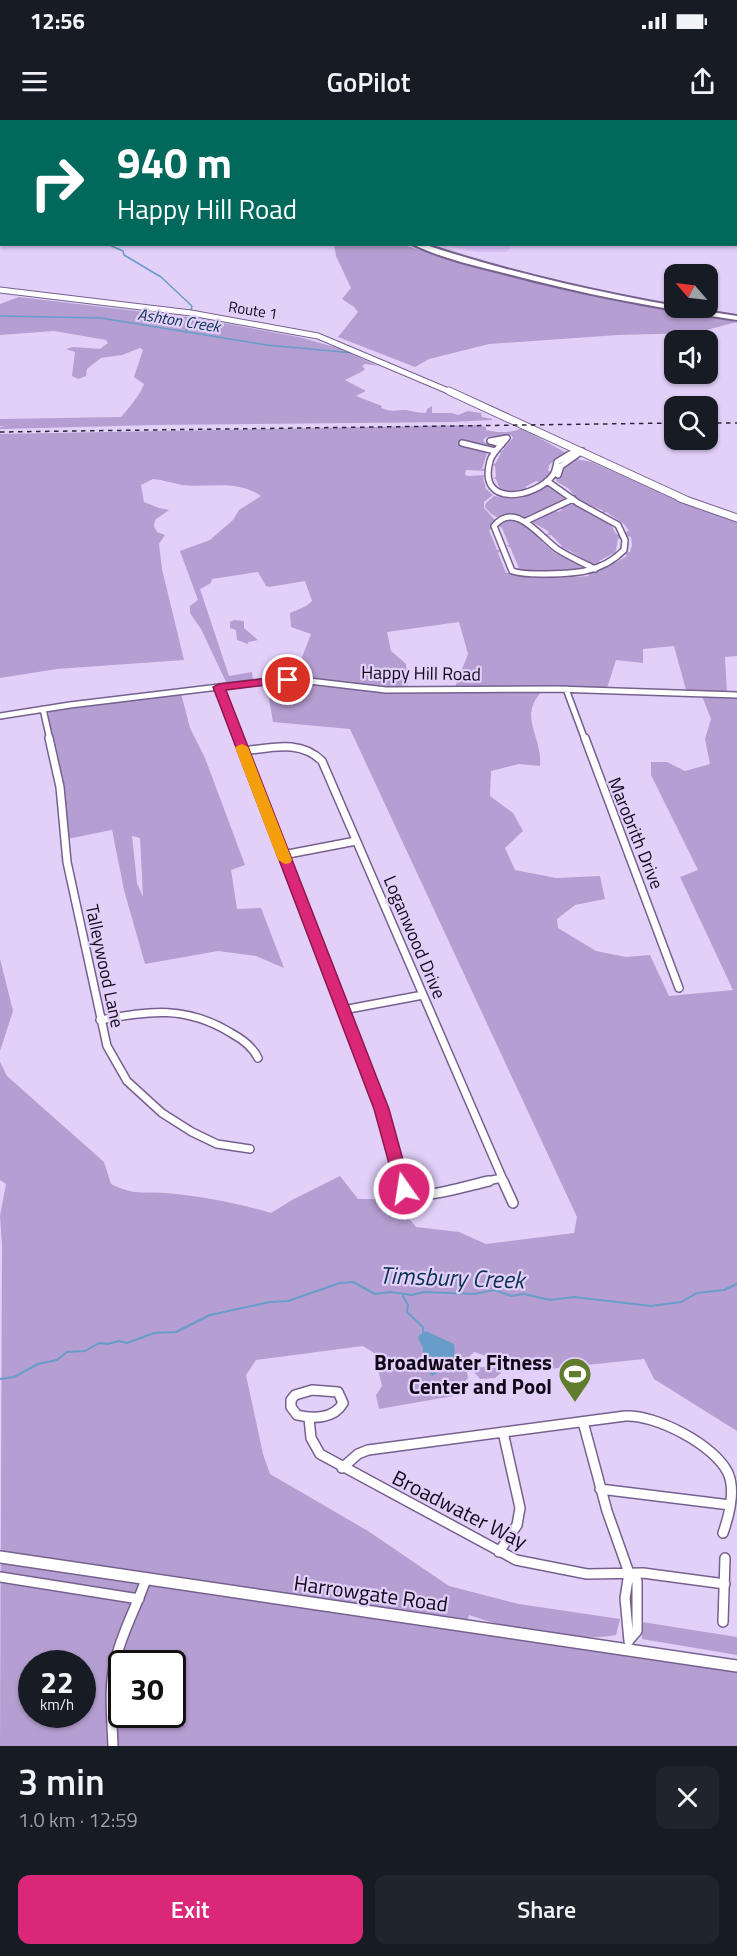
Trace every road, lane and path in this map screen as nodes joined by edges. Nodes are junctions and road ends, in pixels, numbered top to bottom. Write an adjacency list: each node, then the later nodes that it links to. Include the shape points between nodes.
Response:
1 (421, 246): 7 (highway, via 558,286)
2 (437, 246): 4 (highway, via 559,281)
3 (0, 290): 11 (main road, Route 1, via 191,313 310,334 339,343)
4 (664, 302)
5 (718, 311): 6 (highway)
6 (737, 314)
7 (737, 318)
8 (462, 443): 10 (street)
9 (502, 444): 10 (street)
10 (495, 451): 12 (street, via 489,465 490,485 496,492 520,494)
11 (580, 452): 12 (street, via 561,466 557,477); 14 (main road, Route 1, via 686,500)
12 (549, 480): 13 (street)
13 (573, 500): 15 (street); 16 (street, via 613,520 623,531 622,554)
14 (737, 518)
15 (526, 521): 16 (street, via 555,548); 16 (street, via 503,519 495,524 512,571 565,575)
16 (595, 569)
17 (219, 687): 18 (street, Happy Hill Road, via 288,680 385,690); 20 (street, Happy Hill Road); 22 (street)
18 (566, 689): 19 (street, Happy Hill Road); 25 (street, Marobrith Drive)
19 (737, 695)
20 (43, 709): 21 (street, Happy Hill Road); 28 (street, Talleywood Lane)
21 (0, 716)
22 (243, 752): 23 (street, Loganwood Drive, via 290,746 315,753); 24 (street)
23 (356, 841): 24 (street); 26 (street, Loganwood Drive)
24 (283, 855): 27 (street)
25 (679, 988)
26 (423, 994): 27 (street); 31 (street, Loganwood Drive)
27 (343, 1010): 31 (street, via 387,1125 404,1189 411,1195 434,1193)
28 (100, 1020): 29 (street, via 158,1011 191,1013 225,1029 251,1047); 30 (street, Talleywood Lane, via 107,1046 120,1070 149,1103 176,1123 217,1144)
29 (258, 1058)
30 (250, 1149)
31 (502, 1178): 32 (street, Loganwood Drive)
32 (513, 1203)
33 (309, 1418): 33 (street, Broadwater Way, via 293,1411 292,1402 298,1393 328,1388 341,1395 343,1403 338,1412); 36 (street, Broadwater Way, via 311,1438 320,1454)
34 (583, 1422): 35 (street); 37 (street); 38 (street, via 634,1415 663,1424 721,1462 731,1483)
35 (503, 1432): 36 (street, via 368,1450); 40 (street, via 520,1508 517,1524)
36 (342, 1468): 40 (street, Broadwater Way)
37 (600, 1489): 38 (street); 43 (street)
38 (730, 1505): 39 (street)
39 (723, 1533)
40 (499, 1552): 43 (street, Broadwater Way, via 529,1564 587,1574)
41 (0, 1557): 45 (main road, Harrowgate Road)
42 (725, 1558): 46 (street)
43 (629, 1573): 46 (street, Broadwater Way); 49 (street)
44 (0, 1577): 47 (street)
45 (146, 1579): 47 (street); 49 (main road, Harrowgate Road)
46 (724, 1584): 48 (street)
47 (139, 1599): 51 (street, via 113,1671)
48 (723, 1622)
49 (629, 1645): 50 (main road, Harrowgate Road)
50 (737, 1666)
51 (113, 1746)

